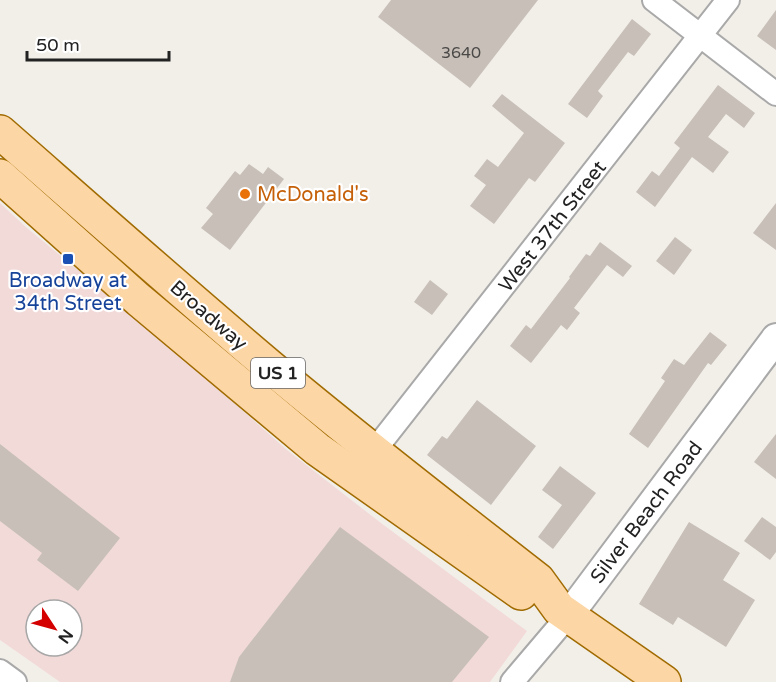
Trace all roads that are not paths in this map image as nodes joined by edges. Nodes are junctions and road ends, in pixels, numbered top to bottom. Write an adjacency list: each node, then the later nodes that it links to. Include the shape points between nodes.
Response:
1 (654, 0): 3 (street)
2 (729, 0): 3 (street, West 37th Street)
3 (700, 36): 4 (street); 10 (street, West 37th Street)
4 (776, 94)
5 (0, 132): 9 (main road, Broadway / US 1)
6 (0, 176): 7 (main road, Broadway / US 1)
7 (105, 268): 9 (main road, via 119,263 130,266 245,364); 11 (main road, Broadway / US 1, via 318,449 525,596)
8 (776, 339): 11 (street, Silver Beach Road)
9 (269, 366): 10 (main road, Broadway / US 1)
10 (374, 451): 11 (main road, Broadway / US 1, via 538,580)
11 (563, 613): 14 (street, Silver Beach Road); 15 (main road, US 1)
12 (0, 671): 13 (street)
13 (15, 682)
14 (512, 682)
15 (664, 682)

